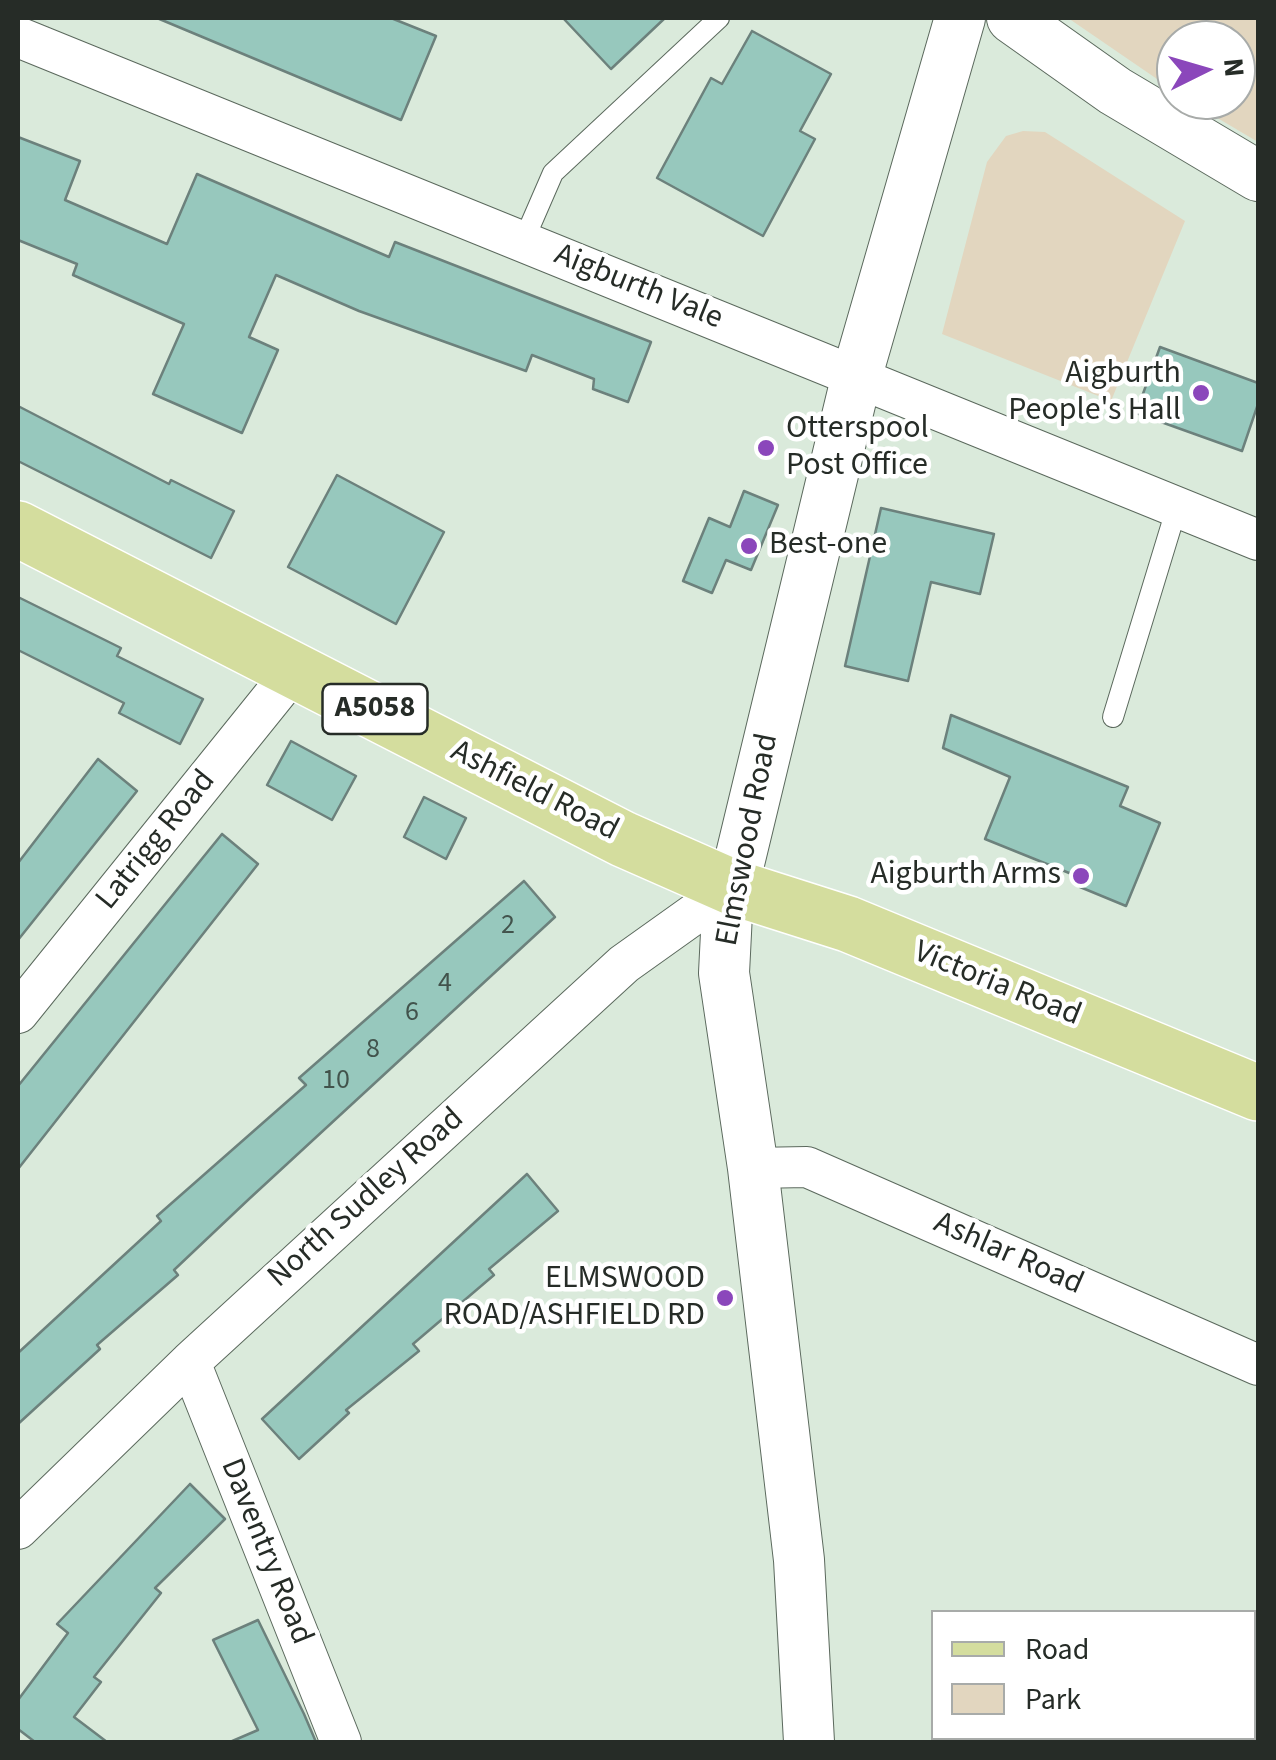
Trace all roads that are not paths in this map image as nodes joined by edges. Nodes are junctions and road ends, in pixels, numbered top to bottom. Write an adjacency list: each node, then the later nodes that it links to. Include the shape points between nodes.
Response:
1 (720, 18): 6 (lane, via 553,173)
2 (960, 18): 7 (street, Elmswood Road)
3 (1012, 18): 5 (street, via 1114,92)
4 (18, 37): 6 (street, Aigburth Vale)
5 (1258, 176)
6 (523, 242): 7 (street, Aigburth Vale)
7 (857, 376): 8 (street, Aigburth Vale); 13 (street, Elmswood Road)
8 (1176, 507): 10 (street, Aigburth Vale); 12 (lane)
9 (18, 530): 11 (main road, Ashfield Road / A5058)
10 (1258, 540)
11 (296, 668): 13 (main road, Ashfield Road / A5058, via 622,838); 14 (street, Latrigg Road)
12 (1113, 717)
13 (732, 887): 15 (main road, Victoria Road / A5058, via 848,924); 16 (street, Elmswood Road, via 724,973); 17 (street, North Sudley Road, via 624,964)
14 (18, 1013)
15 (1258, 1093)
16 (753, 1168): 18 (street, Ashlar Road, via 806,1168); 21 (street, Elmswood Road, via 799,1560)
17 (190, 1362): 19 (street, North Sudley Road); 20 (street, Daventry Road)
18 (1258, 1365)
19 (18, 1530)
20 (341, 1742)
21 (810, 1742)

